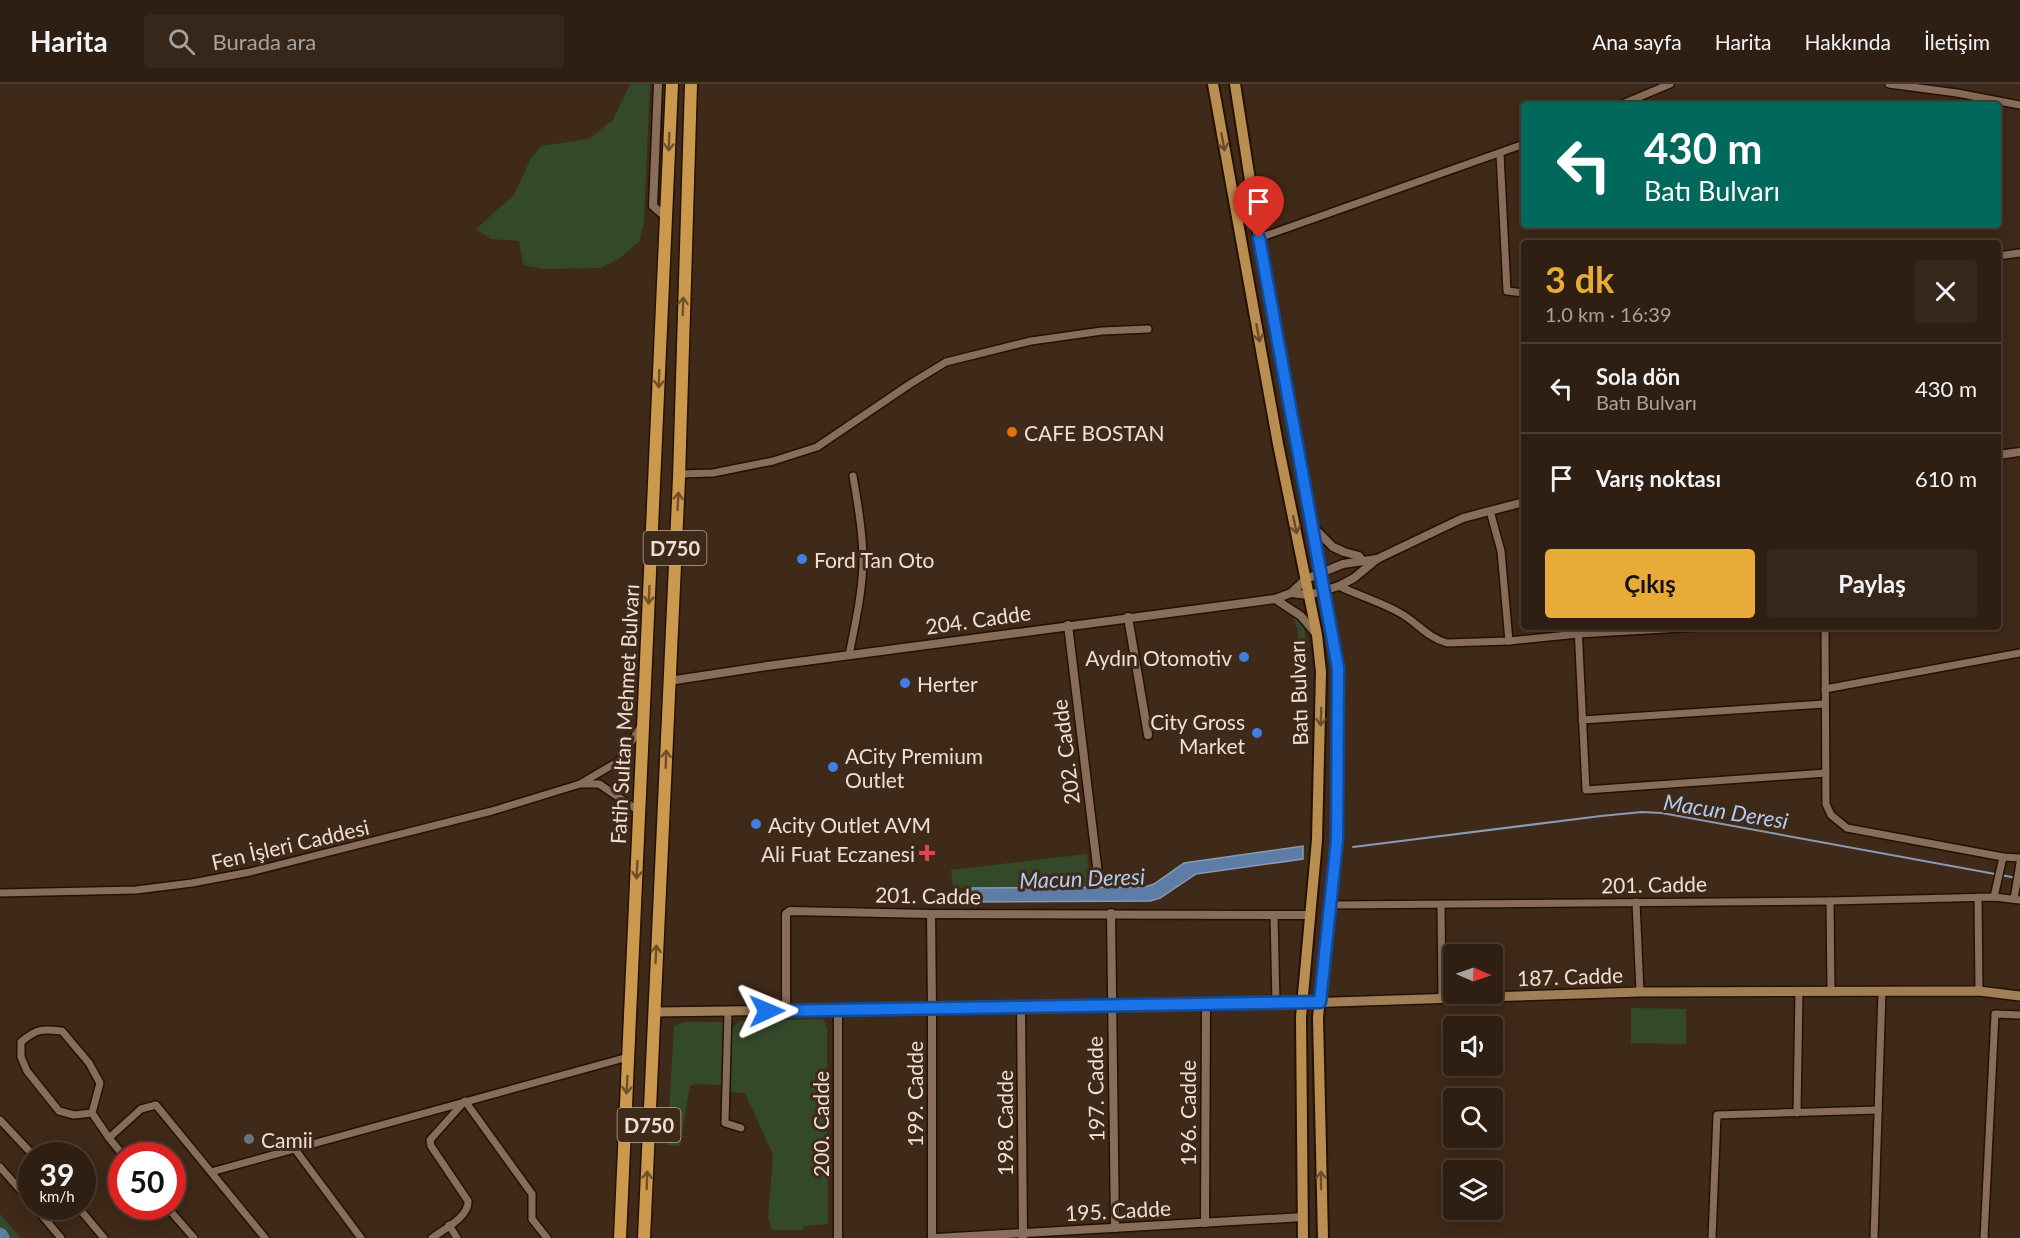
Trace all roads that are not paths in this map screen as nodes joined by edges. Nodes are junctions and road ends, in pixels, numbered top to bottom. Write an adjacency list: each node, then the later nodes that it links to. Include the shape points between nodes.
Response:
1 (658, 84): 12 (street, via 653,206)
2 (672, 84): 12 (highway, Fatih Sultan Mehmet Bulvarı / D750, one-way to 12)
3 (691, 84): 20 (highway, Fatih Sultan Mehmet Bulvarı / D750, one-way to 3)
4 (1212, 84): 28 (main road, Batı Bulvarı, one-way to 28)
5 (1235, 84): 13 (main road, Batı Bulvarı)
6 (1670, 84): 8 (street)
7 (1889, 84): 9 (street)
8 (1627, 102)
9 (2020, 105)
10 (1521, 145): 11 (street)
11 (1500, 154): 13 (street); 16 (street, via 1507,291)
12 (666, 217): 47 (highway, Fatih Sultan Mehmet Bulvarı / D750, one-way to 47)
13 (1259, 238): 24 (main road, Batı Bulvarı)
14 (2020, 253): 15 (street)
15 (2001, 256)
16 (1521, 293)
17 (1148, 329): 20 (street, via 1031,341 946,362 817,447 773,461 712,473)
18 (2020, 452): 19 (street)
19 (2001, 455)
20 (679, 474): 43 (highway, Fatih Sultan Mehmet Bulvarı / D750, one-way to 20)
21 (853, 476): 42 (street, via 863,562)
22 (1521, 503): 23 (street, 204. Cadde)
23 (1490, 511): 25 (street, 204. Cadde, via 1463,518); 40 (street, via 1502,559)
24 (1313, 527): 26 (street, via 1333,547 1359,556); 27 (main road, Batı Bulvarı)
25 (1377, 558): 26 (street, 204. Cadde); 29 (street, 204. Cadde)
26 (1362, 561): 27 (street, 204. Cadde)
27 (1322, 572): 28 (street, 204. Cadde); 30 (main road, Batı Bulvarı)
28 (1306, 579): 31 (street, 204. Cadde); 32 (main road, Batı Bulvarı)
29 (1339, 586): 30 (street, 204. Cadde); 40 (street, via 1404,615 1421,631 1439,640)
30 (1325, 590): 32 (street, 204. Cadde); 62 (main road, Batı Bulvarı, via 1339,691 1338,818)
31 (1291, 593): 32 (street, 204. Cadde); 33 (street, 204. Cadde)
32 (1309, 594): 39 (main road, Batı Bulvarı)
33 (1275, 599): 34 (street, 204. Cadde); 39 (street, via 1301,616)
34 (1128, 617): 35 (street, 204. Cadde); 48 (street)
35 (1068, 626): 42 (street, 204. Cadde); 55 (street, 202. Cadde)
36 (1608, 630): 38 (street)
37 (1825, 630): 44 (street)
38 (1578, 631): 40 (street); 46 (street)
39 (1317, 635): 67 (main road, Batı Bulvarı, one-way to 67, via 1321,707)
40 (1509, 641)
41 (2020, 653): 44 (street)
42 (849, 655): 43 (street, 204. Cadde)
43 (669, 681): 85 (highway, Fatih Sultan Mehmet Bulvarı / D750, one-way to 43)
44 (1825, 689): 45 (street)
45 (1825, 704): 46 (street); 49 (street)
46 (1582, 720): 49 (street, via 1586,790)
47 (643, 724): 50 (street, Fen İşleri Caddesi, via 619,761); 51 (highway, Fatih Sultan Mehmet Bulvarı / D750)
48 (1148, 735)
49 (1826, 773): 52 (street, via 1826,804 1831,815 1847,828)
50 (580, 784): 51 (street, via 599,784); 56 (street, Fen İşleri Caddesi, via 492,811 192,883 136,890)
51 (639, 811): 87 (highway, Fatih Sultan Mehmet Bulvarı / D750, one-way to 87)
52 (2003, 857): 53 (street); 58 (street)
53 (2020, 858)
54 (2019, 867): 59 (street)
55 (1098, 874)
56 (0, 893)
57 (1978, 897): 58 (street, 201. Cadde); 60 (street, 201. Cadde); 71 (street)
58 (1994, 897): 59 (street, 201. Cadde)
59 (2017, 899)
60 (1830, 901): 61 (street, 201. Cadde); 69 (street)
61 (1636, 903): 63 (street, 201. Cadde); 72 (street)
62 (1330, 905): 63 (street, 201. Cadde); 75 (main road, Batı Bulvarı)
63 (1441, 905): 74 (street)
64 (931, 914): 65 (street, 201. Cadde); 81 (street, 199. Cadde); 84 (street, 201. Cadde, via 787,912)
65 (1111, 914): 66 (street, 201. Cadde); 79 (street, 197. Cadde)
66 (1274, 915): 67 (street, 201. Cadde); 76 (street)
67 (1311, 915): 77 (main road, Batı Bulvarı)
68 (1799, 991): 69 (main road, 187. Cadde); 72 (main road, 187. Cadde); 91 (street)
69 (1831, 991): 70 (main road, 187. Cadde)
70 (1882, 991): 71 (main road, 187. Cadde); 89 (street)
71 (1979, 991): 73 (main road, 187. Cadde)
72 (1640, 992): 74 (main road, 187. Cadde)
73 (2020, 996)
74 (1442, 998): 75 (main road, 187. Cadde)
75 (1320, 1002): 77 (main road, 187. Cadde); 122 (main road, Batı Bulvarı, one-way to 75)
76 (1276, 1003): 77 (main road, 187. Cadde); 78 (main road, 187. Cadde)
77 (1303, 1003): 101 (main road, Batı Bulvarı)
78 (1206, 1004): 79 (main road, 187. Cadde); 105 (street, 196. Cadde)
79 (1112, 1006): 80 (main road, 187. Cadde); 107 (street, 197. Cadde)
80 (1022, 1007): 81 (main road, 187. Cadde); 108 (street, 198. Cadde)
81 (932, 1008): 82 (main road, 187. Cadde); 120 (street, 199. Cadde)
82 (838, 1010): 84 (main road, 187. Cadde); 119 (street, 200. Cadde)
83 (728, 1011): 84 (main road, 187. Cadde); 85 (main road, 187. Cadde); 93 (street, via 725,1123)
84 (786, 1011)
85 (654, 1012): 118 (highway, Fatih Sultan Mehmet Bulvarı / D750, one-way to 85)
86 (2020, 1015): 125 (street, via 1995,1014)
87 (628, 1057): 88 (street); 117 (highway, Fatih Sultan Mehmet Bulvarı / D750, one-way to 117)
88 (465, 1101): 97 (street); 106 (street, via 430,1140 468,1201 465,1213); 116 (street, via 532,1194 532,1219)
89 (1878, 1110): 91 (street); 124 (street)
90 (92, 1113): 90 (street, via 100,1083 62,1031 41,1029 21,1042 21,1057 27,1071 59,1111 74,1115); 94 (street)
91 (1797, 1113): 123 (street, via 1718,1115)
92 (0, 1120): 95 (street)
93 (741, 1128)
94 (109, 1138): 96 (street); 99 (street, via 141,1109 156,1105)
95 (21, 1142)
96 (112, 1142)
97 (294, 1148): 99 (street); 113 (street)
98 (0, 1167): 100 (street)
99 (211, 1172): 112 (street)
100 (18, 1188)
101 (1303, 1217): 105 (street, 195. Cadde); 121 (main road, Batı Bulvarı)
102 (46, 1220): 109 (street)
103 (89, 1220): 110 (street)
104 (178, 1220): 111 (street)
105 (1205, 1222): 107 (street, 195. Cadde)
106 (448, 1225): 114 (street); 115 (street)
107 (1115, 1228): 108 (street, 195. Cadde)
108 (1023, 1236): 120 (street, 195. Cadde)
109 (61, 1238)
110 (104, 1238)
111 (194, 1238)
112 (265, 1238)
113 (361, 1238)
114 (432, 1238)
115 (457, 1238)
116 (547, 1238)
117 (620, 1238)
118 (644, 1238)
119 (838, 1238)
120 (934, 1238)
121 (1303, 1238)
122 (1323, 1238)
123 (1712, 1238)
124 (1874, 1238)
125 (1984, 1238)

